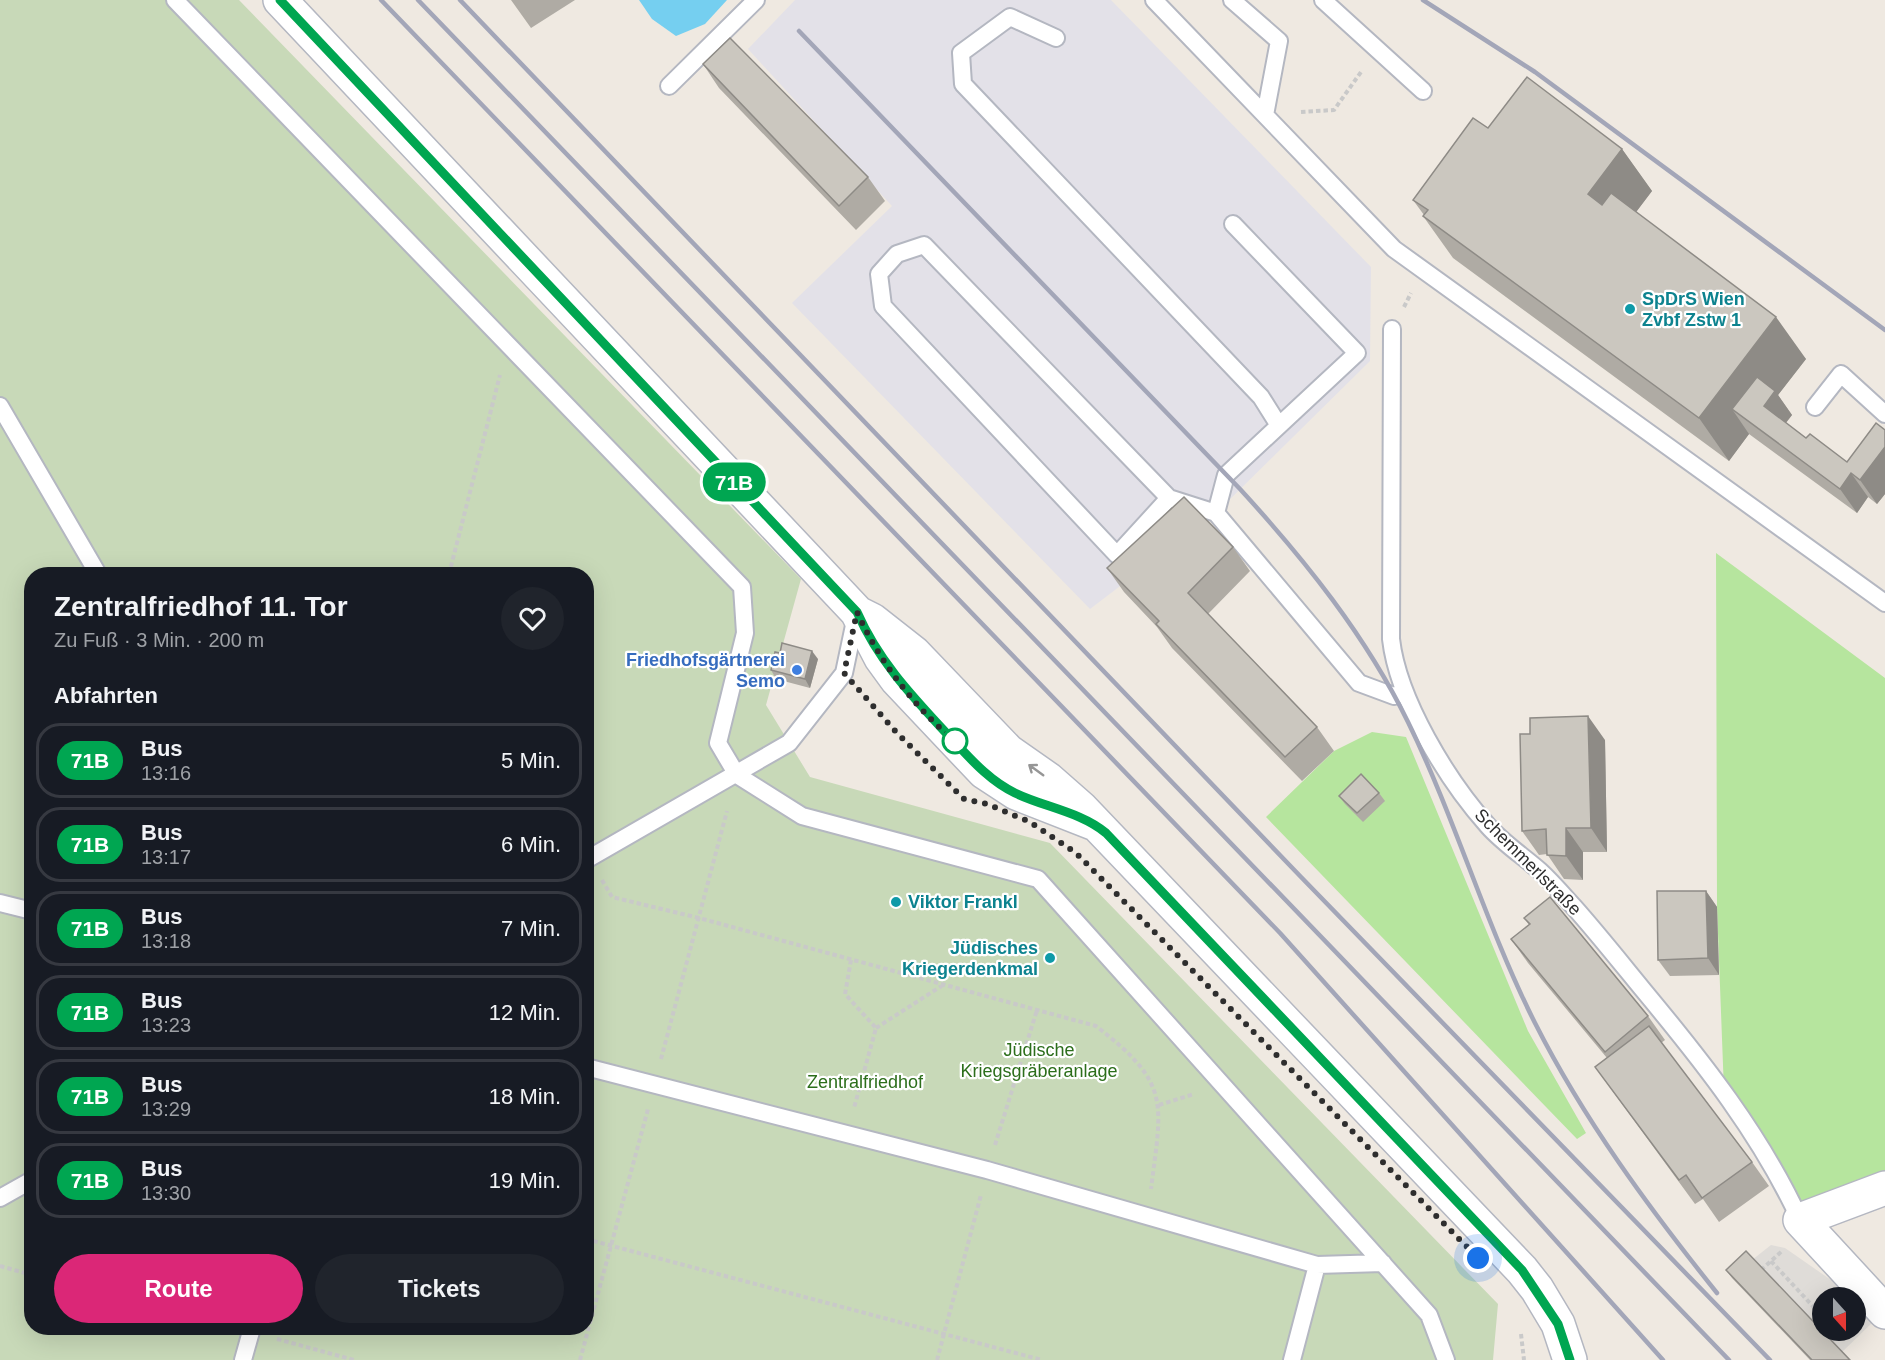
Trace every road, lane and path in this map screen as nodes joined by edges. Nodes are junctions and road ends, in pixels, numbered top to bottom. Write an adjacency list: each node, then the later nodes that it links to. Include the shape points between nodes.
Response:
1 (175, 0): 16 (lane)
2 (280, 0): 26 (street)
3 (756, 0): 9 (lane)
4 (1154, 0): 12 (lane)
5 (1232, 0): 12 (lane, via 1279,41)
6 (1323, 0): 8 (lane)
7 (1056, 38): 20 (lane, via 1010,17 961,53 963,84 1261,397)
8 (1377, 49): 10 (lane); 11 (path)
9 (669, 86)
10 (1423, 91)
11 (1334, 110)
12 (1265, 115): 14 (lane, via 1394,249)
13 (1233, 224): 20 (lane, via 1357,353)
14 (1423, 270): 15 (path); 25 (lane)
15 (1392, 329): 27 (lane, Schemmerlstraße, via 1391,639)
16 (508, 344): 24 (path); 28 (lane, via 742,587 745,633 718,743)
17 (0, 406): 23 (lane)
18 (1815, 407): 19 (lane, via 1841,374)
19 (1885, 414)
20 (1278, 424): 22 (lane, via 1226,475)
21 (1169, 498): 21 (lane, via 924,245 897,254 879,273 883,306 1117,555); 22 (lane)
22 (1216, 513): 27 (lane, via 1359,683 1394,696)
23 (94, 567)
24 (452, 567)
25 (1885, 603)
26 (857, 612): 28 (lane, via 844,673 789,743); 66 (street, via 897,680 984,772 1016,793 1095,824 1522,1270 1558,1324)
27 (1404, 692): 44 (lane, Schemmerlstraße, via 1454,783 1473,808 1575,908 1724,1091 1780,1175)
28 (737, 775): 29 (lane); 47 (lane, via 802,816 1038,879)
29 (594, 856)
30 (594, 868): 33 (path, via 612,897)
31 (0, 903): 32 (lane)
32 (24, 909)
33 (851, 960): 34 (path); 36 (path, via 845,994)
34 (944, 985): 35 (path); 36 (path)
35 (1037, 1010): 39 (path); 43 (path, via 1096,1026 1131,1053 1148,1074 1160,1105)
36 (876, 1029): 38 (path)
37 (594, 1069): 38 (lane)
38 (847, 1134): 39 (lane)
39 (987, 1170): 43 (lane); 56 (path)
40 (24, 1184): 42 (lane)
41 (1885, 1188): 44 (street)
42 (0, 1198)
43 (1148, 1216): 48 (lane)
44 (1800, 1220): 54 (street, Schemmerlstraße)
45 (594, 1241): 56 (path)
46 (1771, 1261): 53 (path)
47 (1383, 1263): 48 (lane); 64 (lane, via 1429,1315)
48 (1317, 1265): 63 (lane)
49 (0, 1266): 51 (path)
50 (1761, 1270): 52 (path)
51 (24, 1273)
52 (1756, 1275)
53 (1812, 1305)
54 (1885, 1312)
55 (1519, 1323): 65 (path)
56 (944, 1334): 61 (path); 62 (path)
57 (250, 1335): 59 (lane)
58 (268, 1335): 60 (path)
59 (243, 1360)
60 (354, 1360)
61 (937, 1360)
62 (1042, 1360)
63 (1292, 1360)
64 (1446, 1360)
65 (1524, 1360)
66 (1570, 1360)

